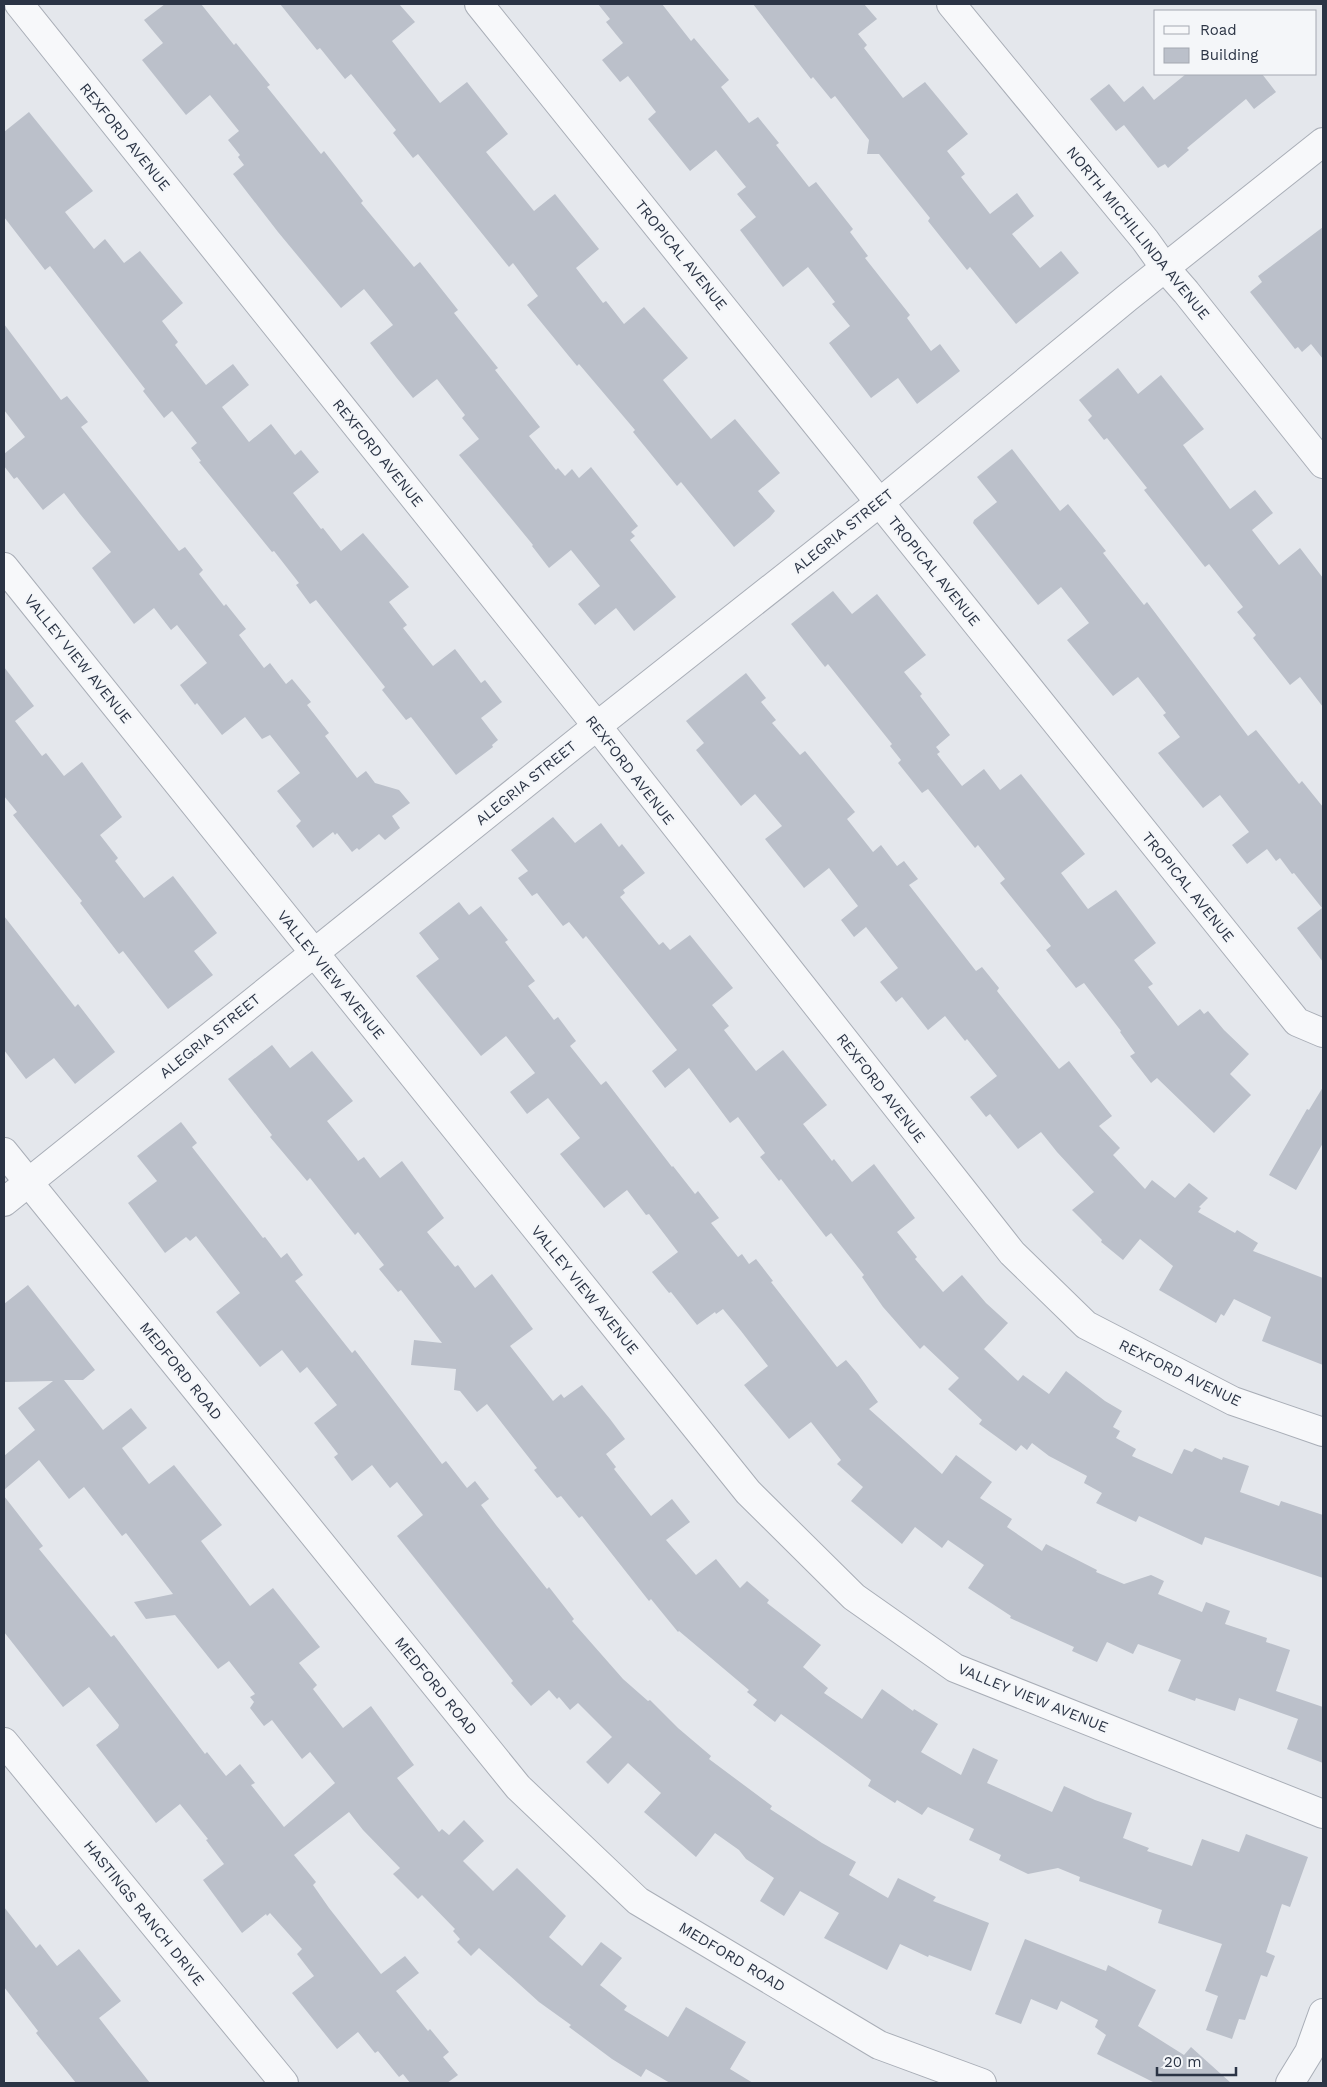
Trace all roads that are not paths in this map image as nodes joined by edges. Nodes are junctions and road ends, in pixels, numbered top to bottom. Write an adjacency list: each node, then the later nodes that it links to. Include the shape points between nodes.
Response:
1 (19, 4): 9 (street, REXFORD AVENUE)
2 (479, 4): 7 (street, TROPICAL AVENUE)
3 (951, 4): 5 (street, NORTH MICHILLINDA AVENUE)
4 (1323, 142): 5 (street, ALEGRIA STREET)
5 (1165, 268): 6 (street, NORTH MICHILLINDA AVENUE); 7 (street, ALEGRIA STREET)
6 (1323, 464)
7 (879, 503): 9 (street, ALEGRIA STREET); 11 (street, TROPICAL AVENUE, via 1297,1022)
8 (4, 567): 10 (street, VALLEY VIEW AVENUE)
9 (596, 726): 10 (street, ALEGRIA STREET); 15 (street, REXFORD AVENUE, via 1012,1253 1086,1325 1233,1401)
10 (314, 953): 13 (street, ALEGRIA STREET); 17 (street, VALLEY VIEW AVENUE, via 748,1492 854,1597 956,1668)
11 (1323, 1033)
12 (4, 1152): 13 (street, MEDFORD ROAD)
13 (28, 1183): 14 (street, ALEGRIA STREET); 20 (street, MEDFORD ROAD, via 518,1787 638,1901 879,2045)
14 (4, 1202)
15 (1323, 1432)
16 (4, 1742): 19 (street, HASTINGS RANCH DRIVE)
17 (1323, 1814)
18 (1323, 2013): 21 (street, via 1309,2052)
19 (284, 2083)
20 (982, 2083)
21 (1290, 2083)

